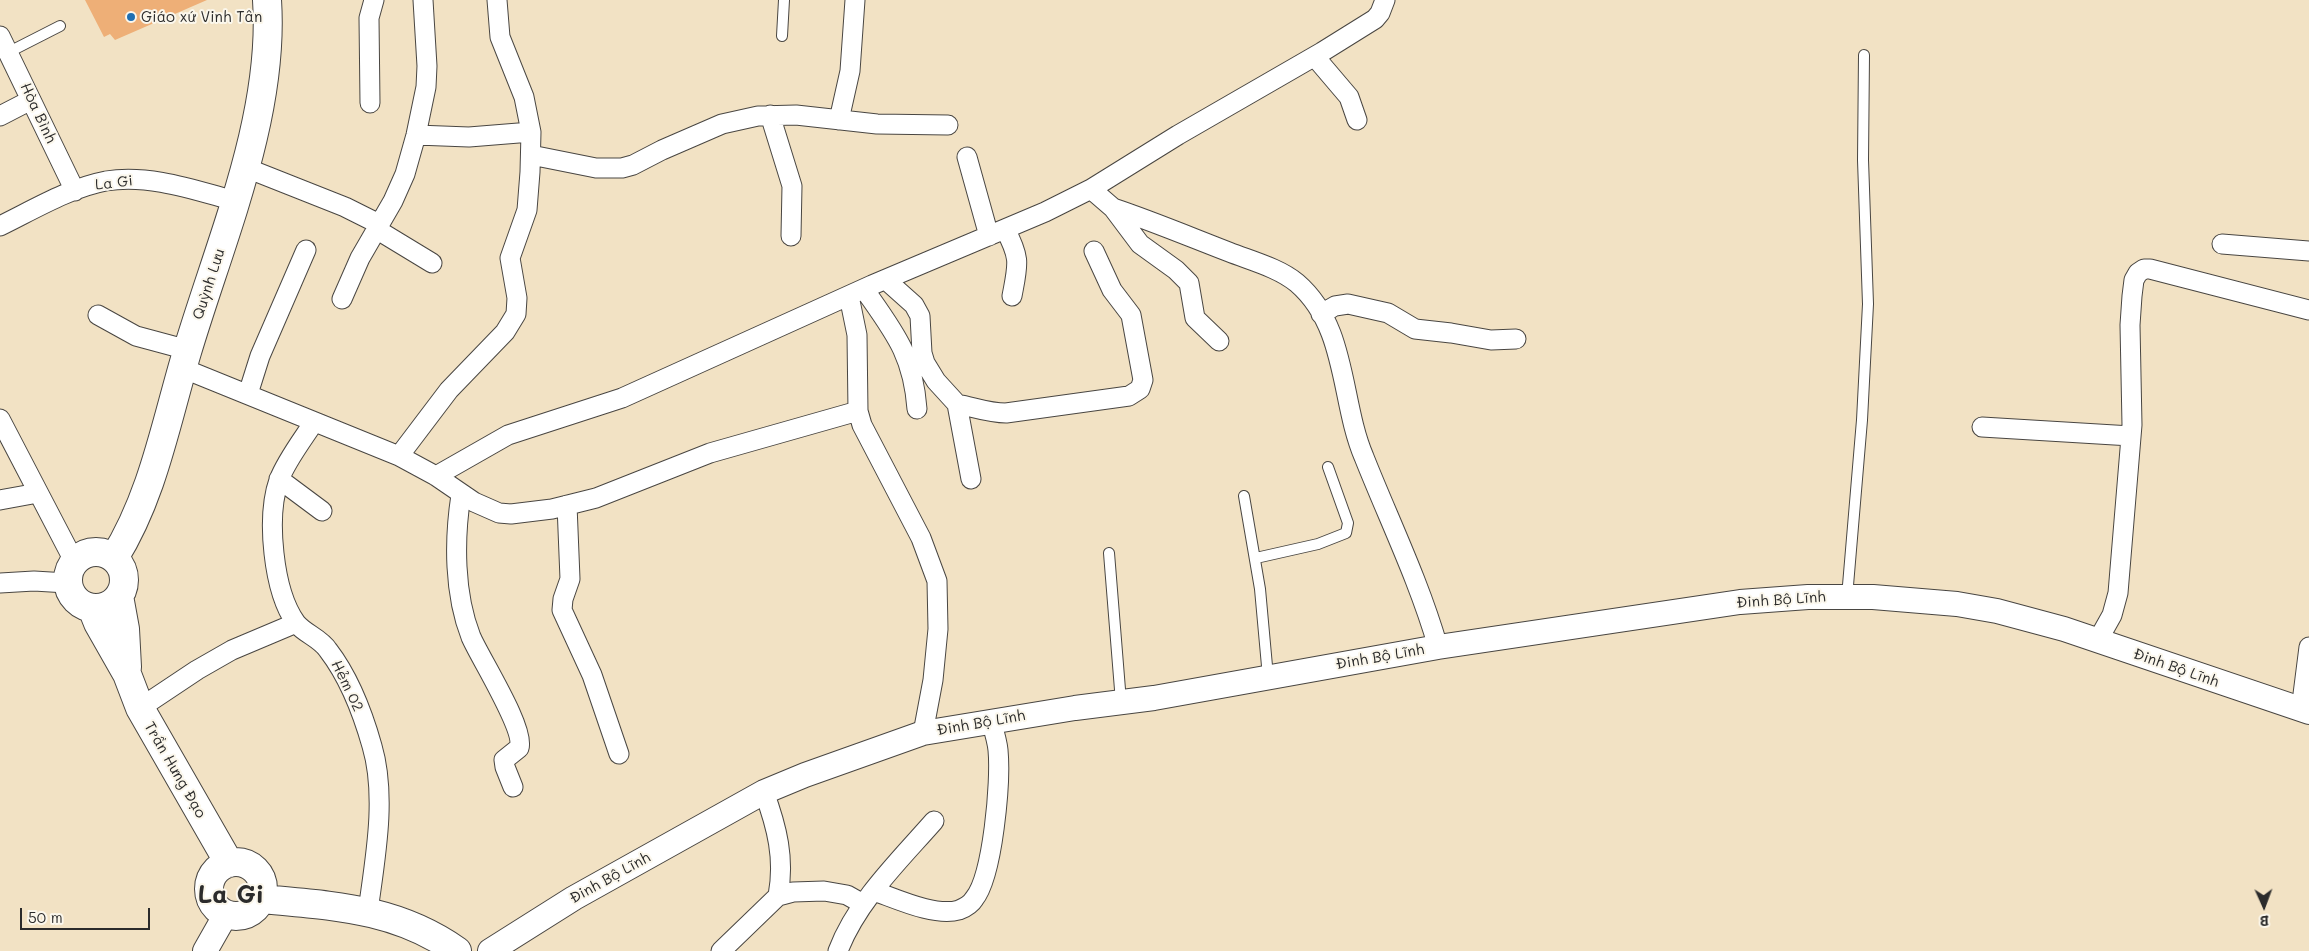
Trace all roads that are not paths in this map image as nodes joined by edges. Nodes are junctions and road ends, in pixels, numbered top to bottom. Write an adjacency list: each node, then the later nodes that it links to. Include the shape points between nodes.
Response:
1 (267, 0): 24 (main road, Quỳnh Lưu, via 267,58)
2 (423, 0): 21 (street, via 426,87)
3 (497, 0): 20 (street, via 500,37 524,97)
4 (784, 0): 9 (lane)
5 (855, 0): 17 (street, via 850,71)
6 (1385, 0): 12 (street, via 1375,19)
7 (378, 1): 14 (street, via 369,18)
8 (60, 26): 10 (lane)
9 (782, 36)
10 (4, 44): 13 (street, Hòa Bình)
11 (1864, 55): 73 (lane, via 1863,160 1868,304)
12 (1315, 57): 18 (street, via 1350,97); 25 (street)
13 (31, 100): 16 (street); 26 (street, Hòa Bình)
14 (370, 103)
15 (770, 115): 17 (street, via 796,114); 22 (street, via 722,124 622,168 596,168); 32 (street, via 792,186)
16 (0, 116)
17 (839, 120): 19 (street)
18 (1357, 120)
19 (948, 125)
20 (531, 132): 21 (street, via 468,137); 22 (street)
21 (416, 135): 30 (street, via 405,174)
22 (531, 155): 56 (street, via 526,210 510,258 517,298 516,314 504,332 449,390)
23 (967, 156): 31 (street)
24 (244, 167): 27 (main road, Quỳnh Lưu); 30 (street, via 337,204)
25 (1091, 189): 28 (street); 31 (street)
26 (75, 191): 27 (street, La Gi, via 107,181 136,180 173,185); 29 (street, La Gi)
27 (235, 201): 47 (main road, Quỳnh Lưu)
28 (1113, 208): 44 (street, via 1288,276 1299,284); 46 (street, via 1133,237 1188,283 1195,318)
29 (0, 226)
30 (378, 226): 37 (street); 41 (street)
31 (997, 232): 38 (street); 40 (street, via 1018,256)
32 (792, 236)
33 (2222, 244): 36 (street)
34 (306, 250): 48 (street, via 260,356)
35 (1094, 251): 49 (street, via 1112,290 1131,315 1143,380 1140,388 1129,396 1006,413 989,413)
36 (2309, 251)
37 (432, 263)
38 (886, 280): 39 (street); 49 (street, via 918,310 925,363)
39 (856, 293): 50 (street, via 903,347 915,385); 51 (street); 58 (street, via 622,398 508,435)
40 (1012, 296)
41 (342, 299)
42 (2309, 310): 55 (street, via 2150,269 2138,273 2134,280 2130,325)
43 (98, 314): 47 (street)
44 (1321, 314): 45 (street, via 1335,306 1348,304 1388,313 1415,329 1491,340); 77 (street, via 1337,349 1353,426 1363,456 1416,581)
45 (1516, 339)
46 (1219, 341)
47 (185, 359): 48 (street); 68 (main road, Quỳnh Lưu, via 144,499 129,535)
48 (248, 394): 53 (street)
49 (957, 404): 60 (street)
50 (917, 409)
51 (858, 411): 65 (street, via 710,453 596,498); 85 (street, via 873,448 923,544 937,581 938,629)
52 (0, 419): 61 (street)
53 (314, 422): 56 (street); 59 (street)
54 (1982, 427): 55 (street)
55 (2131, 436): 76 (street, via 2118,593 2112,615)
56 (398, 456): 58 (street)
57 (1328, 468): 69 (lane, via 1348,523 1346,533 1318,544)
58 (436, 476): 62 (street)
59 (279, 479): 66 (street); 75 (street, Hẻm 02, via 274,522 277,574 281,596)
60 (971, 479)
61 (38, 493): 64 (street); 70 (street)
62 (461, 494): 65 (street, via 487,508 511,514); 87 (street, via 456,541 462,606 472,638 520,740 519,748 504,760)
63 (1244, 496): 69 (lane)
64 (0, 500)
65 (567, 505): 86 (street, via 570,579 562,610 592,675)
66 (322, 511)
67 (1109, 553): 81 (lane)
68 (114, 558): 70 (main road, via 90,552); 72 (main road, via 123,572 123,589)
69 (1256, 558): 80 (lane)
70 (71, 572): 71 (street, via 34,581); 74 (main road, via 75,600)
71 (0, 583)
72 (119, 596): 74 (main road, via 107,606); 79 (main road, Trần Hưng Đạo)
73 (1847, 597): 76 (street, Đinh Bộ Lĩnh, via 1957,604 2015,615); 77 (street, Đinh Bộ Lĩnh, via 1740,602)
74 (92, 608): 79 (main road, Trần Hưng Đạo)
75 (296, 623): 82 (street, via 232,650); 94 (street, Hẻm 02, via 323,644 334,659 354,697 374,753 379,804)
76 (2098, 640): 83 (street, Đinh Bộ Lĩnh)
77 (1438, 647): 80 (street, Đinh Bộ Lĩnh)
78 (2309, 647): 83 (street)
79 (127, 674): 82 (main road, Trần Hưng Đạo)
80 (1268, 677): 81 (street, Đinh Bộ Lĩnh)
81 (1121, 702): 84 (street, Đinh Bộ Lĩnh)
82 (140, 708): 90 (main road, Trần Hưng Đạo)
83 (2305, 711)
84 (991, 721): 85 (street, Đinh Bộ Lĩnh); 92 (street, via 998,752 998,794 985,876 974,900 957,910 944,911)
85 (923, 733): 88 (street, Đinh Bộ Lĩnh)
86 (619, 754)
87 (513, 786)
88 (764, 792): 91 (street, via 780,846); 98 (street, Đinh Bộ Lĩnh, via 574,898)
89 (934, 822): 92 (street)
90 (229, 863): 93 (main road, via 240,862 255,869 264,883); 95 (main road, via 212,876 209,892 215,907)
91 (778, 896): 92 (street, via 824,891); 99 (street)
92 (869, 897): 100 (street, via 852,920)
93 (262, 899): 94 (main road); 95 (main road, via 245,916)
94 (368, 912): 97 (main road, via 414,926)
95 (226, 914): 96 (street)
96 (205, 951)
97 (457, 951)
98 (490, 951)
99 (721, 951)
100 (838, 951)

